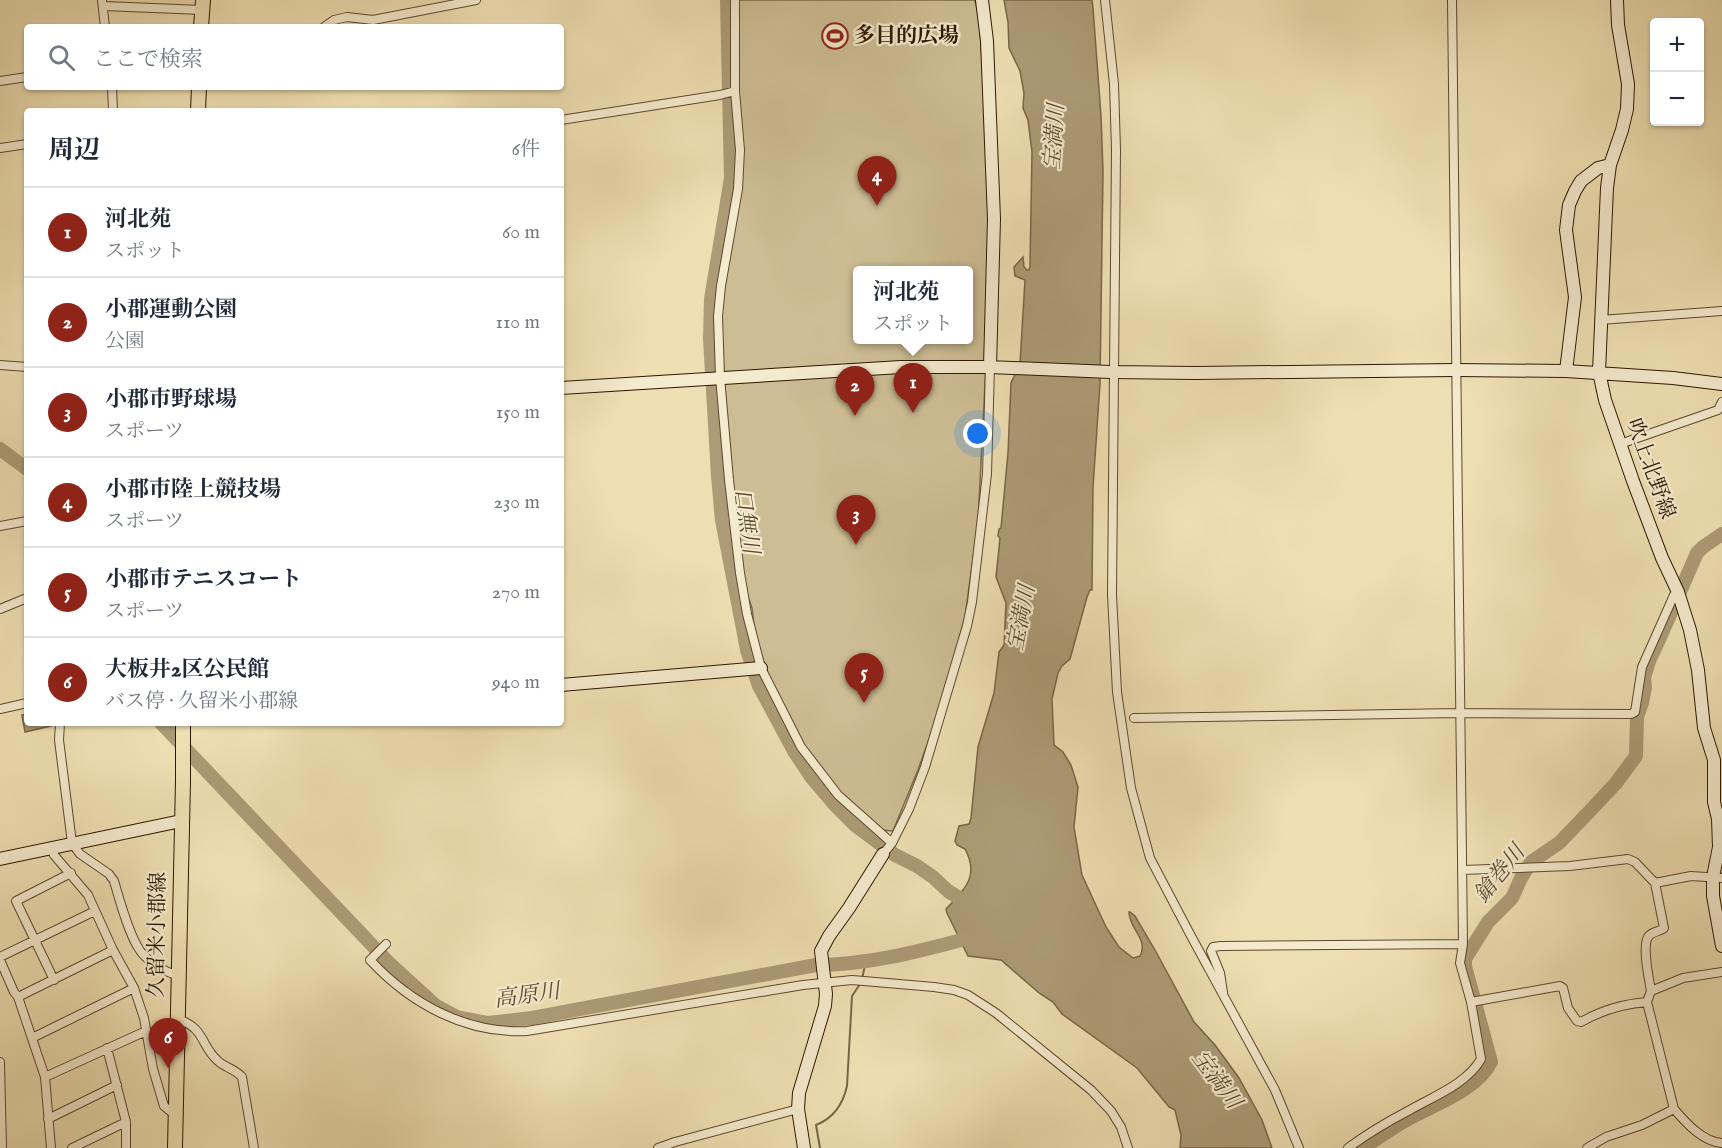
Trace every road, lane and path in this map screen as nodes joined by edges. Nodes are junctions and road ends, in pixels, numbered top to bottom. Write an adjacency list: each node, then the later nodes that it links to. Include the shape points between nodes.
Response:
1 (476, 0): 11 (street, via 373,20 347,17)
2 (735, 0): 16 (street)
3 (982, 0): 27 (street, via 994,219)
4 (1105, 0): 30 (street, via 1116,150)
5 (1452, 0): 28 (street)
6 (1617, 0): 22 (street, 吹上北野線, via 1628,84 1627,109)
7 (103, 3): 8 (street); 9 (street)
8 (203, 5): 10 (main road)
9 (105, 24)
10 (201, 24)
11 (328, 24)
12 (24, 77): 13 (street)
13 (0, 81)
14 (112, 90): 17 (street)
15 (199, 90): 18 (main road)
16 (735, 91): 19 (street); 32 (street, via 740,150 738,189 718,316)
17 (113, 108)
18 (198, 108)
19 (564, 120)
20 (24, 144): 21 (street)
21 (0, 148)
22 (1610, 165): 24 (street, 吹上北野線); 29 (street, via 1598,168 1581,182 1569,205 1566,230 1575,297)
23 (1722, 311): 24 (street)
24 (1600, 320): 31 (street, 吹上北野線)
25 (0, 365): 26 (street)
26 (24, 367)
27 (995, 367): 30 (street); 32 (street, via 866,368); 52 (street, via 970,610 928,757)
28 (1455, 370): 29 (street); 30 (street); 46 (street)
29 (1566, 371): 31 (street)
30 (1113, 372): 74 (street, via 1114,641 1131,788 1150,858)
31 (1599, 372): 33 (street); 36 (street, 吹上北野線)
32 (720, 377): 34 (street); 42 (street, via 740,573)
33 (1722, 384)
34 (564, 388)
35 (1722, 402): 36 (street, via 1718,410)
36 (1620, 444): 39 (street, 吹上北野線)
37 (24, 522): 38 (street)
38 (0, 526)
39 (1678, 592): 46 (street, via 1642,667 1632,714); 54 (street, 吹上北野線, via 1690,630 1704,728 1714,760 1714,802)
40 (24, 599): 41 (street)
41 (0, 609)
42 (761, 668): 43 (street); 52 (street, via 801,747 838,795)
43 (564, 686)
44 (24, 704): 45 (street)
45 (0, 709)
46 (1459, 713): 47 (street); 57 (street)
47 (1134, 718)
48 (60, 726): 51 (street)
49 (183, 729): 50 (main road, 久留米小郡線)
50 (181, 821): 51 (street); 69 (main road, 久留米小郡線)
51 (72, 843): 53 (street); 69 (street, via 114,881 140,950 170,974)
52 (892, 843): 55 (street)
53 (51, 847): 56 (street); 58 (street)
54 (1721, 847): 59 (street, 吹上北野線)
55 (883, 854): 71 (street, via 821,951)
56 (0, 859)
57 (1462, 870): 60 (street, via 1570,866 1628,859); 63 (street)
58 (70, 873): 61 (street); 62 (street, via 16,901)
59 (1717, 878): 60 (street, via 1692,876); 65 (street, 吹上北野線, via 1713,896)
60 (1655, 883): 73 (street, via 1664,928 1647,938 1645,945)
61 (95, 911): 62 (street); 66 (street)
62 (35, 940): 67 (street); 70 (street)
63 (1463, 944): 74 (street, via 1221,945 1211,951); 76 (street, via 1460,963)
64 (386, 945): 71 (street, via 370,960 392,983 450,1018 507,1032)
65 (1722, 946)
66 (113, 950): 70 (street); 72 (street)
67 (0, 958): 75 (street)
68 (1722, 972): 73 (street, via 1683,978)
69 (179, 976): 78 (main road, 久留米小郡線)
70 (54, 980): 75 (street)
71 (825, 981): 85 (street, via 825,1006 799,1093); 99 (street, via 934,987 968,995 1091,1090 1111,1112)
72 (134, 988): 79 (street); 80 (street)
73 (1650, 991): 77 (street)
74 (1223, 995): 100 (street, via 1275,1090)
75 (18, 997): 80 (street)
76 (1471, 1002): 77 (street, via 1560,986 1568,1008 1581,1022 1613,1007); 101 (street, via 1481,1059 1477,1066 1458,1083)
77 (1647, 1002): 86 (street)
78 (178, 1019): 87 (main road, 久留米小郡線); 96 (street, via 199,1032 218,1062 242,1077)
79 (146, 1030): 81 (street); 87 (street, via 164,1106)
80 (32, 1038): 83 (street)
81 (107, 1047): 83 (street); 84 (street)
82 (0, 1062): 91 (street)
83 (45, 1077): 88 (street)
84 (117, 1085): 88 (street); 89 (street)
85 (798, 1109): 97 (street); 98 (street)
86 (1674, 1109): 90 (street, via 1702,1136); 102 (street)
87 (176, 1110): 95 (main road, 久留米小郡線)
88 (48, 1119): 92 (street)
89 (126, 1122): 93 (street); 94 (street)
90 (1722, 1143)
91 (2, 1148)
92 (51, 1148)
93 (72, 1148)
94 (126, 1148)
95 (175, 1148)
96 (254, 1148)
97 (658, 1148)
98 (804, 1148)
99 (1128, 1148)
100 (1299, 1148)
101 (1348, 1148)
102 (1587, 1148)

